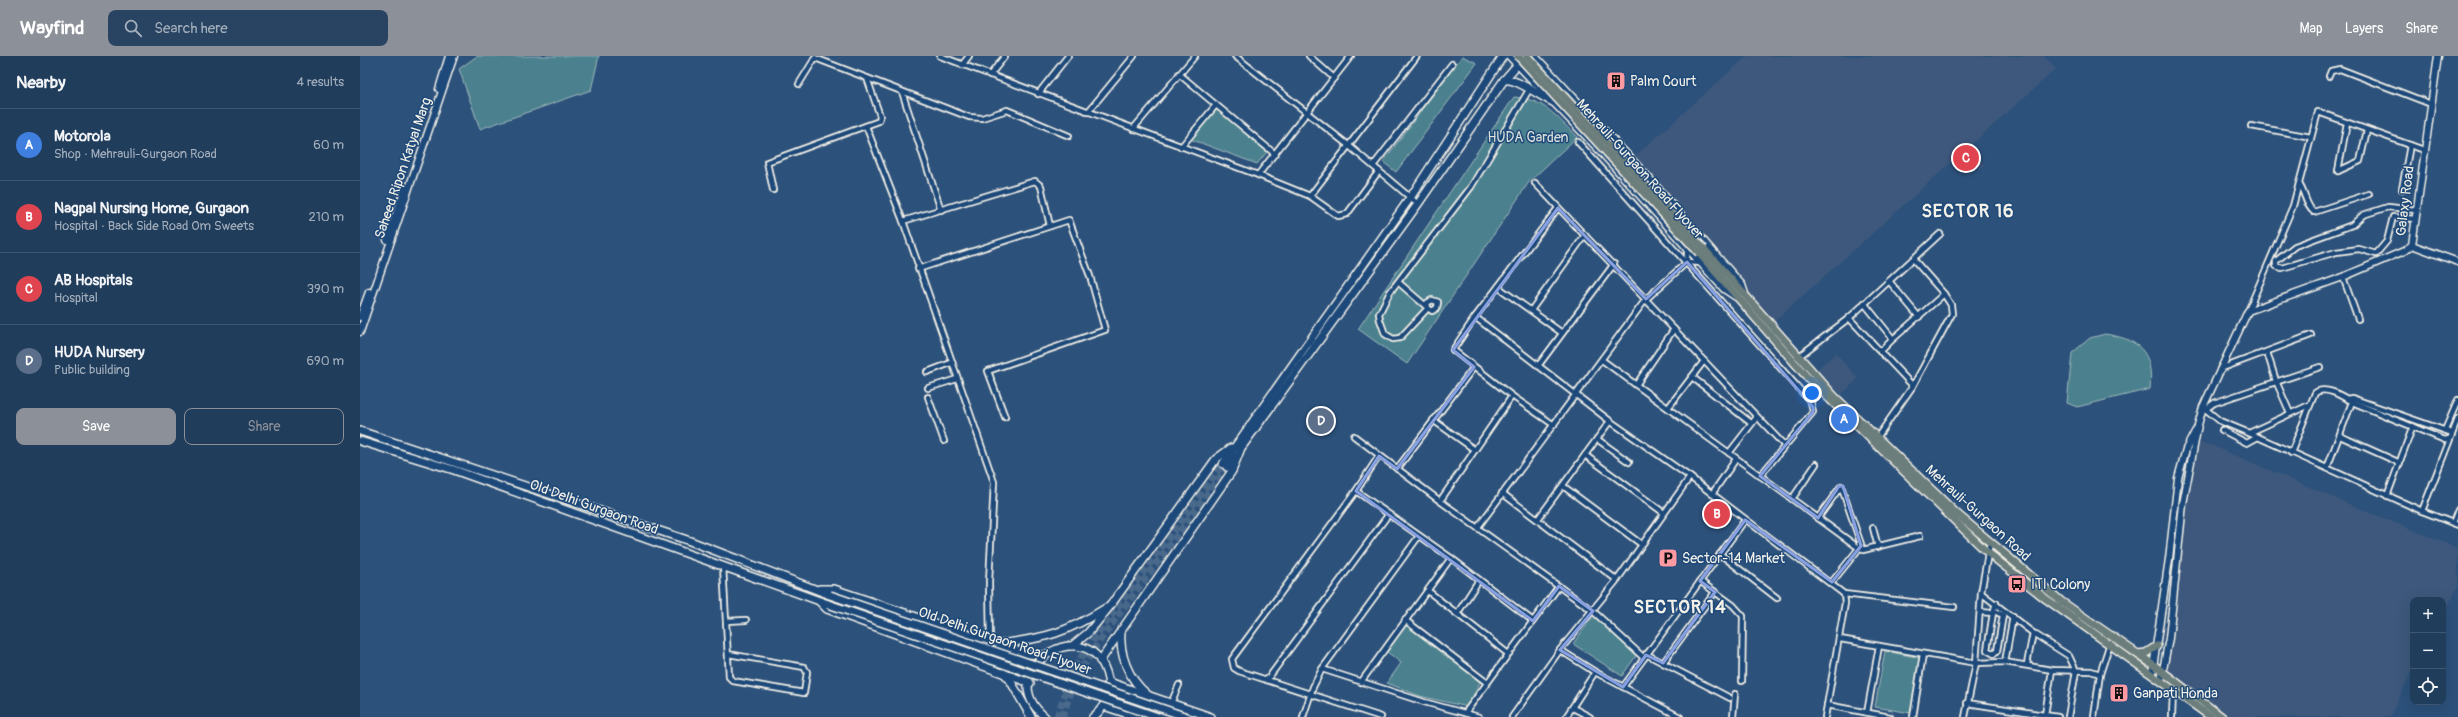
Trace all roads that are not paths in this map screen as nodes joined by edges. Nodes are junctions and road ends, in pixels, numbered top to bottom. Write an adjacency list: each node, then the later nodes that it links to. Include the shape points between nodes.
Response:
1 (450, 56): 26 (street, Saheed Ripon Katyal Marg)
2 (454, 56): 26 (street, Saheed Ripon Katyal Marg)
3 (940, 56): 21 (street)
4 (969, 56): 21 (street)
5 (1005, 56): 24 (street)
6 (1068, 56): 34 (street)
7 (1134, 56): 38 (street)
8 (1195, 56): 23 (street)
9 (1235, 56): 39 (street)
10 (1309, 56): 28 (street)
11 (1351, 56): 28 (street)
12 (1417, 56): 48 (street)
13 (1503, 56): 62 (main road)
14 (1509, 56): 20 (street)
15 (1518, 56): 74 (main road, Mehrauli-Gurgaon Road Flyover, bridge)
16 (1526, 56): 20 (main road); 74 (main road, Mehrauli-Gurgaon Road Flyover, bridge)
17 (1535, 56): 22 (street)
18 (2438, 56): 36 (street, Galaxy Road)
19 (1452, 64): 53 (street)
20 (1517, 64): 29 (main road); 31 (street)
21 (962, 65): 24 (street)
22 (1550, 73): 31 (street); 86 (street, via 1704,239 1742,285)
23 (1179, 74): 37 (street); 43 (street)
24 (990, 75): 34 (street)
25 (2329, 76): 36 (street, via 2331,71 2340,69)
26 (444, 78): 91 (street, Saheed Ripon Katyal Marg); 97 (street, Saheed Ripon Katyal Marg)
27 (867, 78): 30 (street, via 814,58); 33 (street); 41 (street, via 880,119)
28 (1334, 78): 39 (street)
29 (1504, 80): 32 (main road, via 1516,81); 63 (main road)
30 (799, 84)
31 (1538, 86): 35 (street)
32 (1529, 90): 35 (main road); 83 (street, via 1471,187)
33 (902, 92): 45 (street, via 976,119 1007,110); 65 (street)
34 (1038, 94): 38 (street)
35 (1553, 102): 73 (street)
36 (2431, 104): 51 (street, Galaxy Road)
37 (1216, 105): 50 (street); 52 (street)
38 (1088, 112): 43 (street)
39 (1308, 112): 48 (street); 52 (street)
40 (2347, 122): 44 (street); 44 (street, via 2338,171 2360,161); 46 (street, via 2318,112)
41 (866, 126): 59 (street, via 767,162); 68 (street)
42 (2251, 126): 46 (street)
43 (1133, 129): 50 (street)
44 (2367, 130): 49 (street)
45 (1069, 136)
46 (2311, 137): 57 (street)
47 (1578, 142): 76 (street)
48 (1348, 145): 53 (street); 61 (street)
49 (2410, 145): 51 (street); 58 (street)
50 (1181, 147): 55 (street)
51 (2424, 150): 66 (street, Galaxy Road)
52 (1275, 154): 55 (street)
53 (1373, 166): 54 (street)
54 (1379, 171): 61 (street, via 1344,216 1338,216); 62 (street)
55 (1258, 175): 61 (street)
56 (1535, 183): 64 (street)
57 (2299, 184): 60 (street, via 2310,209 2314,212); 90 (street, via 2293,206)
58 (2402, 189)
59 (773, 190)
60 (2369, 194)
61 (1310, 196)
62 (1410, 198): 63 (street); 151 (main road)
63 (1418, 204): 151 (main road)
64 (1558, 208): 71 (street); 84 (street)
65 (941, 210): 68 (street); 69 (street, via 1035,181 1041,186)
66 (2416, 210): 67 (street, Galaxy Road); 67 (street, via 2388,207 2363,216 2352,226 2290,248 2276,261 2276,266 2282,268 2336,252 2359,249 2376,254 2387,241 2393,217)
67 (2415, 219): 72 (street, Galaxy Road)
68 (903, 221): 80 (street)
69 (1050, 226): 80 (street); 128 (street, via 1069,220 1106,328 1101,332 988,371)
70 (1940, 234): 75 (street)
71 (1585, 235): 79 (street); 89 (street)
72 (2412, 245): 77 (street); 81 (street, Galaxy Road, via 2404,251)
73 (1687, 248): 76 (street); 78 (street)
74 (1701, 251): 86 (main road, Mehrauli-Gurgaon Road Flyover)
75 (1914, 260): 82 (street); 85 (street)
76 (1687, 262): 78 (street); 87 (street); 150 (street, via 1811,402 1813,412)
77 (2458, 262)
78 (1701, 263): 86 (street, via 1727,291)
79 (1614, 264): 87 (street); 98 (street)
80 (918, 269): 106 (street)
81 (2343, 277): 90 (street, Galaxy Road); 95 (street)
82 (1889, 281): 88 (street); 93 (street)
83 (1398, 282): 83 (street, via 1379,314 1385,334 1394,339 1400,338 1428,308)
84 (1498, 287): 89 (street); 92 (street)
85 (1944, 294): 93 (street); 116 (street, via 1951,305 1952,314)
86 (1743, 298): 103 (main road, Mehrauli-Gurgaon Road)
87 (1646, 299): 96 (street); 104 (street)
88 (1864, 303): 94 (street); 100 (street)
89 (1532, 310): 98 (street)
90 (2248, 310): 110 (street)
91 (360, 317)
92 (1475, 317): 107 (street); 108 (street, via 1453,350)
93 (1920, 317): 100 (street)
94 (1849, 318): 101 (street); 103 (street)
95 (2358, 319)
96 (1674, 329): 105 (street); 115 (street)
97 (360, 332)
98 (1562, 333): 107 (street)
99 (2312, 335): 102 (street)
100 (1893, 339): 101 (street)
101 (1880, 352): 116 (street)
102 (2267, 352): 110 (street); 114 (street)
103 (1796, 359): 147 (main road, Mehrauli-Gurgaon Road)
104 (1602, 360): 115 (street); 118 (street)
105 (1704, 361): 112 (street); 129 (street)
106 (951, 363): 111 (street); 113 (street)
107 (1538, 366): 118 (street)
108 (1474, 367): 119 (street); 131 (street)
109 (2320, 367): 114 (street)
110 (2220, 369): 126 (street)
111 (927, 372)
112 (1692, 377): 125 (street); 133 (street)
113 (957, 378): 117 (street); 221 (street, via 995,489 989,582)
114 (2276, 381): 126 (street); 127 (street)
115 (1636, 384): 125 (street)
116 (1913, 386): 147 (street)
117 (928, 388)
118 (1577, 395): 132 (street); 134 (street)
119 (1512, 396): 134 (street); 152 (street)
120 (928, 397): 149 (street)
121 (2347, 399): 123 (street); 124 (street, via 2338,394 2318,391); 138 (street, via 2352,398)
122 (2458, 400): 138 (street)
123 (2352, 402): 136 (street); 143 (street)
124 (2309, 405): 127 (street); 154 (street)
125 (1668, 408): 153 (street)
126 (2205, 408): 135 (street); 140 (street, via 2220,421)
127 (2290, 413): 140 (street)
128 (1005, 417)
129 (1757, 417): 133 (street); 150 (street)
130 (2458, 419): 141 (street)
131 (1433, 420): 152 (street); 163 (street)
132 (1610, 421): 145 (street); 165 (street)
133 (1751, 424): 153 (street)
134 (1554, 425): 168 (street)
135 (2198, 425): 225 (street, via 2186,449 2178,478); 246 (street, via 2183,504)
136 (2413, 426): 146 (street, via 2445,440); 159 (street)
137 (2222, 430): 144 (street, via 2247,443)
138 (2445, 430): 141 (street)
139 (360, 431): 198 (main road, Old Delhi Gurgaon Road, via 690,541)
140 (2249, 433): 144 (street)
141 (2452, 433): 146 (street)
142 (1354, 436): 156 (street)
143 (2340, 436): 159 (street); 162 (street)
144 (2258, 437): 154 (street)
145 (1597, 439): 155 (street); 158 (street)
146 (2449, 439): 174 (street)
147 (1875, 440): 185 (main road, Mehrauli-Gurgaon Road); 189 (main road, Mehrauli-Gurgaon Road)
148 (360, 441): 192 (main road, Old Delhi Gurgaon Road, via 454,470)
149 (944, 441)
150 (1784, 445): 164 (street)
151 (1238, 446): 161 (main road); 206 (main road, via 1216,459); 217 (main road, via 1232,470)
152 (1475, 450): 172 (street)
153 (1729, 453): 157 (street)
154 (2291, 453): 162 (street)
155 (1585, 455): 166 (street); 175 (street)
156 (1380, 456): 163 (street); 167 (street)
157 (1736, 458): 164 (street); 169 (street)
158 (1629, 462)
159 (2400, 463): 170 (street)
160 (1816, 464): 171 (street)
161 (1225, 465)
162 (2327, 468): 170 (street)
163 (1397, 469): 172 (street)
164 (1760, 476): 171 (street)
165 (1690, 477): 169 (street); 175 (street)
166 (1563, 486): 178 (street); 186 (street)
167 (1356, 491): 176 (street); 249 (street, via 1232,659 1234,668)
168 (1502, 493): 178 (street); 181 (street)
169 (1712, 494): 179 (street)
170 (2387, 496): 174 (street)
171 (1792, 499): 177 (street)
172 (1440, 502): 181 (street)
173 (2458, 510): 180 (street)
174 (2422, 512): 180 (street)
175 (1664, 513): 186 (street)
176 (1388, 515): 183 (street); 249 (street)
177 (1818, 518): 187 (street); 187 (street, via 1839,486 1842,486)
178 (1538, 519): 194 (street)
179 (1745, 520): 190 (street); 196 (street)
180 (2456, 524)
181 (1478, 527): 197 (street)
182 (1873, 528): 188 (street)
183 (1419, 536): 191 (street); 241 (street)
184 (1920, 536): 188 (street)
185 (1990, 542): 189 (street); 219 (main road, Mehrauli-Gurgaon Road, via 2062,602)
186 (1641, 544): 194 (street)
187 (1860, 547): 188 (street, via 1864,551); 196 (street)
188 (1878, 547)
189 (1987, 552): 201 (street); 222 (main road, Mehrauli-Gurgaon Road, via 2046,600)
190 (1720, 554): 195 (street); 203 (street)
191 (1451, 558): 193 (street); 199 (street)
192 (723, 565): 204 (main road, Old Delhi Gurgaon Road); 215 (street)
193 (1479, 580): 211 (street); 216 (street)
194 (1617, 580): 208 (street)
195 (1700, 581): 200 (street); 233 (street)
196 (1832, 582): 202 (street)
197 (1559, 586): 208 (street); 216 (street)
198 (814, 589): 221 (main road, via 834,589); 277 (main road, Old Delhi Gurgaon Road Flyover, bridge)
199 (1428, 591): 211 (street); 214 (street)
200 (1715, 592): 236 (street); 250 (street, via 1743,616)
201 (1982, 593): 205 (street); 209 (street)
202 (1844, 594): 207 (street); 220 (street)
203 (1777, 598)
204 (818, 601): 243 (main road, via 827,609); 276 (main road, Old Delhi Gurgaon Road Flyover, bridge)
205 (1996, 603): 210 (street); 212 (street)
206 (1110, 606): 221 (main road, via 1075,627 1052,636); 223 (main road, via 1089,632)
207 (1954, 607)
208 (1592, 611): 226 (street); 233 (street)
209 (1980, 612): 210 (street); 237 (street)
210 (1994, 612): 230 (street, via 1987,650); 230 (street, via 2003,615 1997,651)
211 (1457, 614): 227 (street)
212 (2013, 616): 218 (street); 235 (street)
213 (746, 620): 215 (street)
214 (1405, 620): 253 (street); 254 (street)
215 (726, 621): 228 (street)
216 (1533, 621): 227 (street)
217 (1121, 630): 234 (main road); 261 (main road, via 1122,650 1127,668 1136,682)
218 (2033, 633): 239 (street); 245 (street, via 2067,654)
219 (2112, 638): 222 (street); 231 (main road, Mehrauli-Gurgaon Road)
220 (1840, 639): 224 (street); 265 (street)
221 (993, 644): 232 (main road, via 1026,654)
222 (2109, 645): 247 (street); 248 (main road, Mehrauli-Gurgaon Road)
223 (1072, 646): 232 (main road, via 1060,647); 234 (main road, via 1088,651)
224 (1879, 646): 229 (street); 269 (street)
225 (2158, 646): 231 (main road, via 2146,653); 240 (street)
226 (1560, 650): 244 (street); 282 (street)
227 (1507, 653): 254 (street)
228 (728, 654): 228 (street, via 804,667 807,672 804,693 733,681 729,677)
229 (1923, 654): 237 (street); 289 (street)
230 (1994, 654): 238 (street)
231 (2138, 654): 240 (main road, Mehrauli-Gurgaon Road)
232 (1043, 655): 255 (main road, via 1032,671)
233 (1645, 656): 236 (street); 257 (street)
234 (1100, 661): 252 (main road)
235 (2005, 662): 238 (street); 239 (street)
236 (1663, 663): 262 (street)
237 (1976, 663): 238 (street); 264 (street)
238 (1992, 664)
239 (2027, 664): 242 (street)
240 (2155, 666): 246 (main road, Mehrauli-Gurgaon Road); 248 (street)
241 (1322, 669): 253 (street); 259 (street)
242 (2052, 670): 245 (street); 270 (street)
243 (1002, 672): 255 (main road); 272 (main road, via 1010,680)
244 (1595, 672): 257 (street); 267 (street)
245 (2076, 672): 247 (street, via 2091,671); 292 (street)
246 (2164, 672): 251 (street); 296 (main road, Mehrauli-Gurgaon Road)
247 (2100, 674): 293 (street)
248 (2152, 674): 251 (main road, Mehrauli-Gurgaon Road)
249 (1267, 680): 259 (street)
250 (1742, 681)
251 (2161, 681): 258 (main road, Mehrauli-Gurgaon Road)
252 (1109, 682): 261 (main road); 266 (main road)
253 (1361, 682): 268 (street)
254 (1486, 682): 268 (street)
255 (1030, 683): 273 (main road, via 1032,699)
256 (1179, 685): 263 (street)
257 (1623, 687): 285 (street)
258 (2174, 691): 294 (street); 295 (main road, Mehrauli-Gurgaon Road)
259 (1310, 694): 279 (street); 280 (street)
260 (1735, 694): 286 (street)
261 (1153, 698): 263 (main road)
262 (1730, 698)
263 (1171, 703): 278 (main road)
264 (1968, 703): 270 (street); 290 (street)
265 (1827, 705): 269 (street); 287 (street)
266 (1104, 706): 271 (main road); 274 (main road)
267 (1573, 708): 283 (street); 284 (street)
268 (1465, 713): 281 (street)
269 (1868, 713): 288 (street)
270 (2045, 715): 291 (street)
271 (1134, 716): 275 (main road)
272 (1031, 717)
273 (1045, 717)
274 (1094, 717)
275 (1119, 717)
276 (1158, 717)
277 (1187, 717)
278 (1212, 717)
279 (1303, 717)
280 (1381, 717)
281 (1479, 717)
282 (1512, 717)
283 (1566, 717)
284 (1590, 717)
285 (1680, 717)
286 (1733, 717)
287 (1825, 717)
288 (1890, 717)
289 (1914, 717)
290 (1965, 717)
291 (2058, 717)
292 (2068, 717)
293 (2094, 717)
294 (2172, 717)
295 (2211, 717)
296 (2222, 717)

